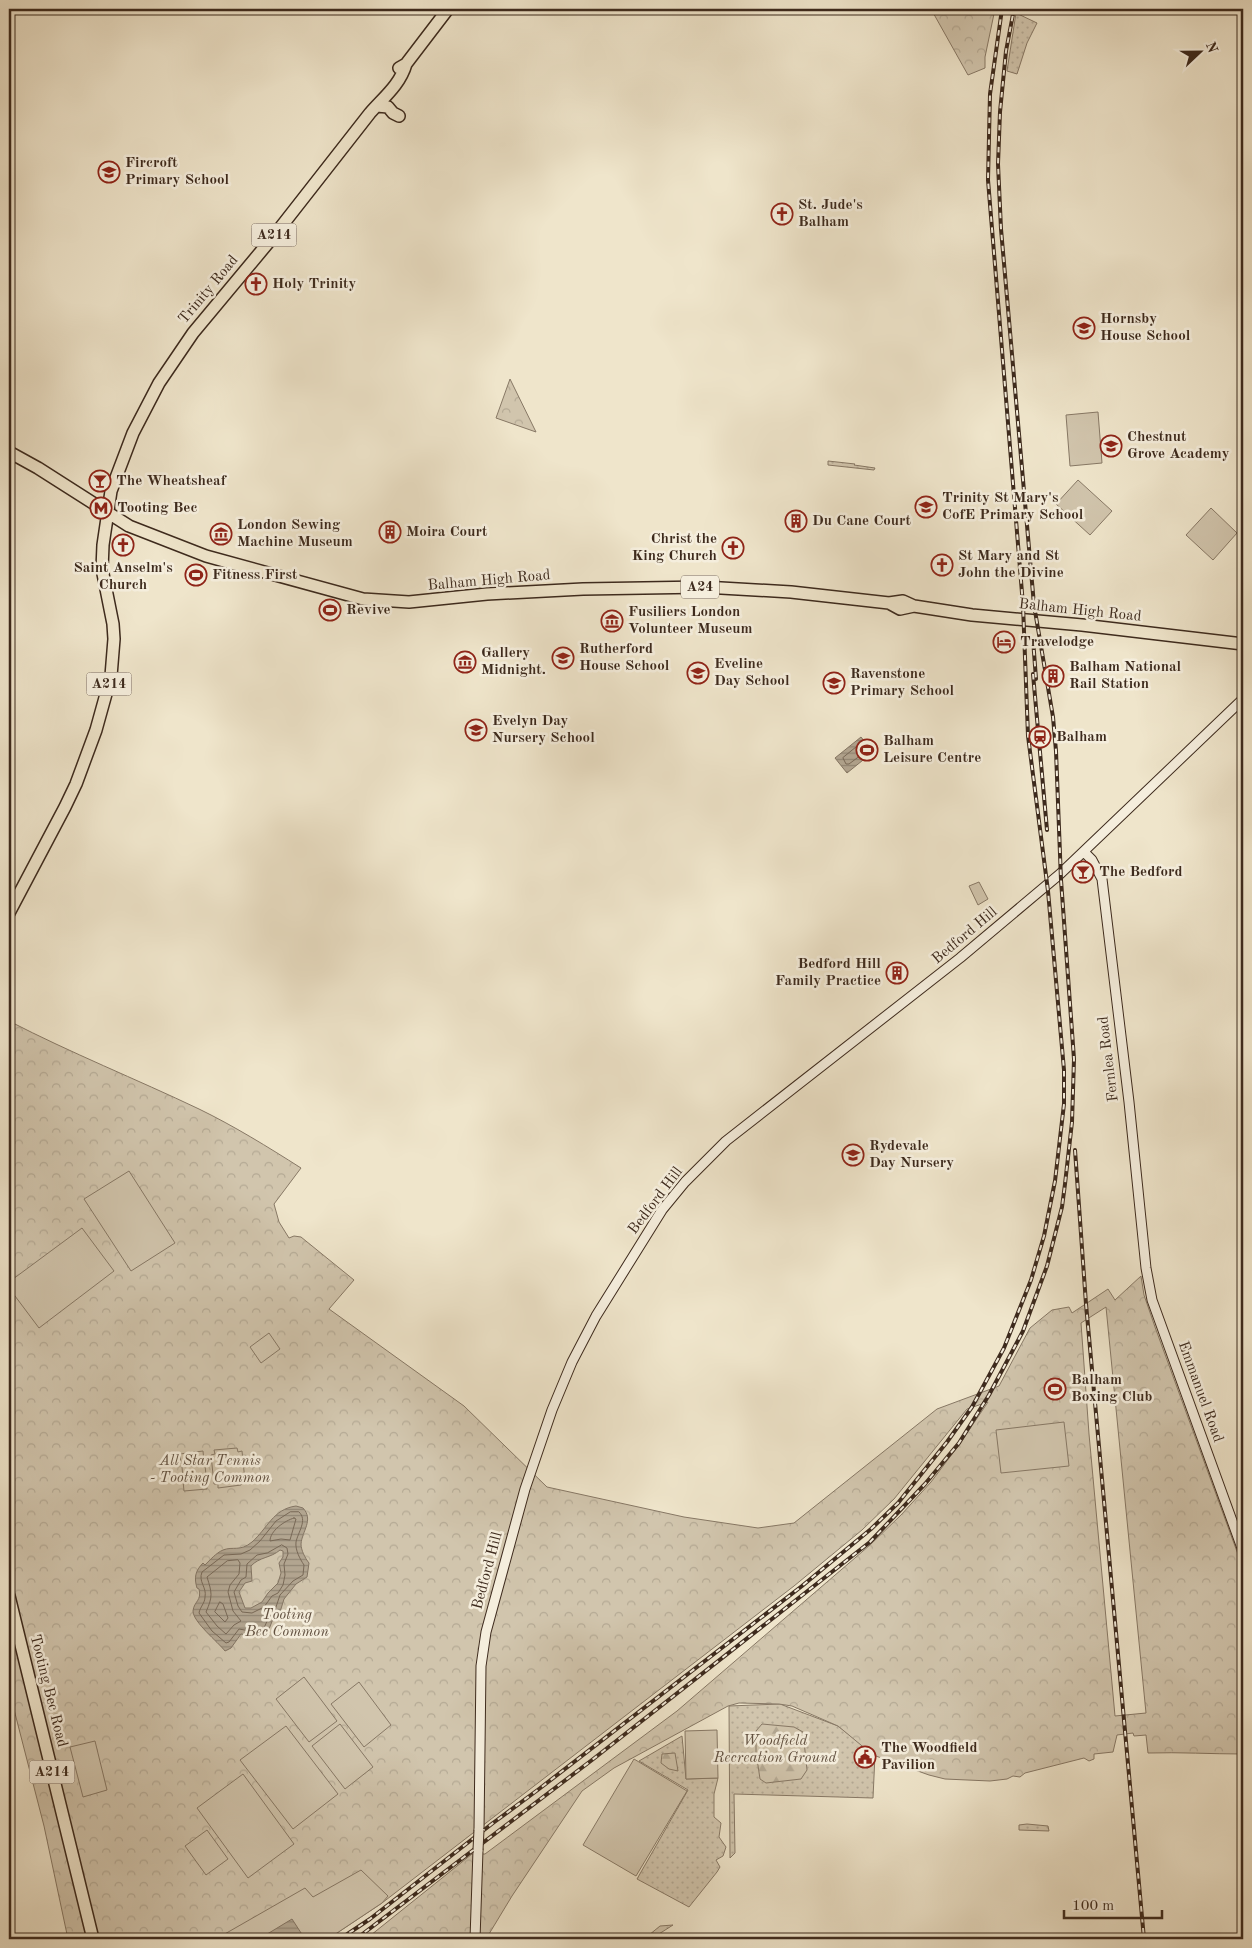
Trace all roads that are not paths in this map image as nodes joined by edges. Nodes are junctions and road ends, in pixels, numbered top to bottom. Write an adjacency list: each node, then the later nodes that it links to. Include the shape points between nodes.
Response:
1 (448, 9): 2 (highway, Trinity Road / A214)
2 (406, 64): 3 (highway, Trinity Road / A214, via 390,93); 3 (highway, Trinity Road / A214, via 378,96)
3 (375, 108): 4 (highway, via 388,107 392,114); 6 (highway, Trinity Road / A214, via 178,354 151,396 133,433 111,491)
4 (399, 116)
5 (9, 452): 6 (highway, A24)
6 (107, 513): 7 (highway, Balham High Road / A24, via 129,526 206,556 363,599 409,602 565,590 704,587 791,592 889,604 903,601 914,606 991,618); 10 (highway, A214, via 102,554 113,624 111,676 76,784)
7 (1243, 644)
8 (1243, 698): 9 (main road, Bedford Hill)
9 (1084, 852): 11 (main road, Fernlea Road, via 1102,879); 16 (main road, Bedford Hill, bridge, via 960,958 710,1155 676,1192 596,1316 552,1410 523,1497 486,1632 481,1666)
10 (9, 913)
11 (1146, 1268): 12 (main road, Emmanuel Road, via 1156,1312)
12 (1243, 1552)
13 (9, 1596): 14 (highway, Tooting Bec Road / A214)
14 (12, 1626): 15 (highway, Tooting Bec Road / A214)
15 (93, 1939)
16 (475, 1939)

